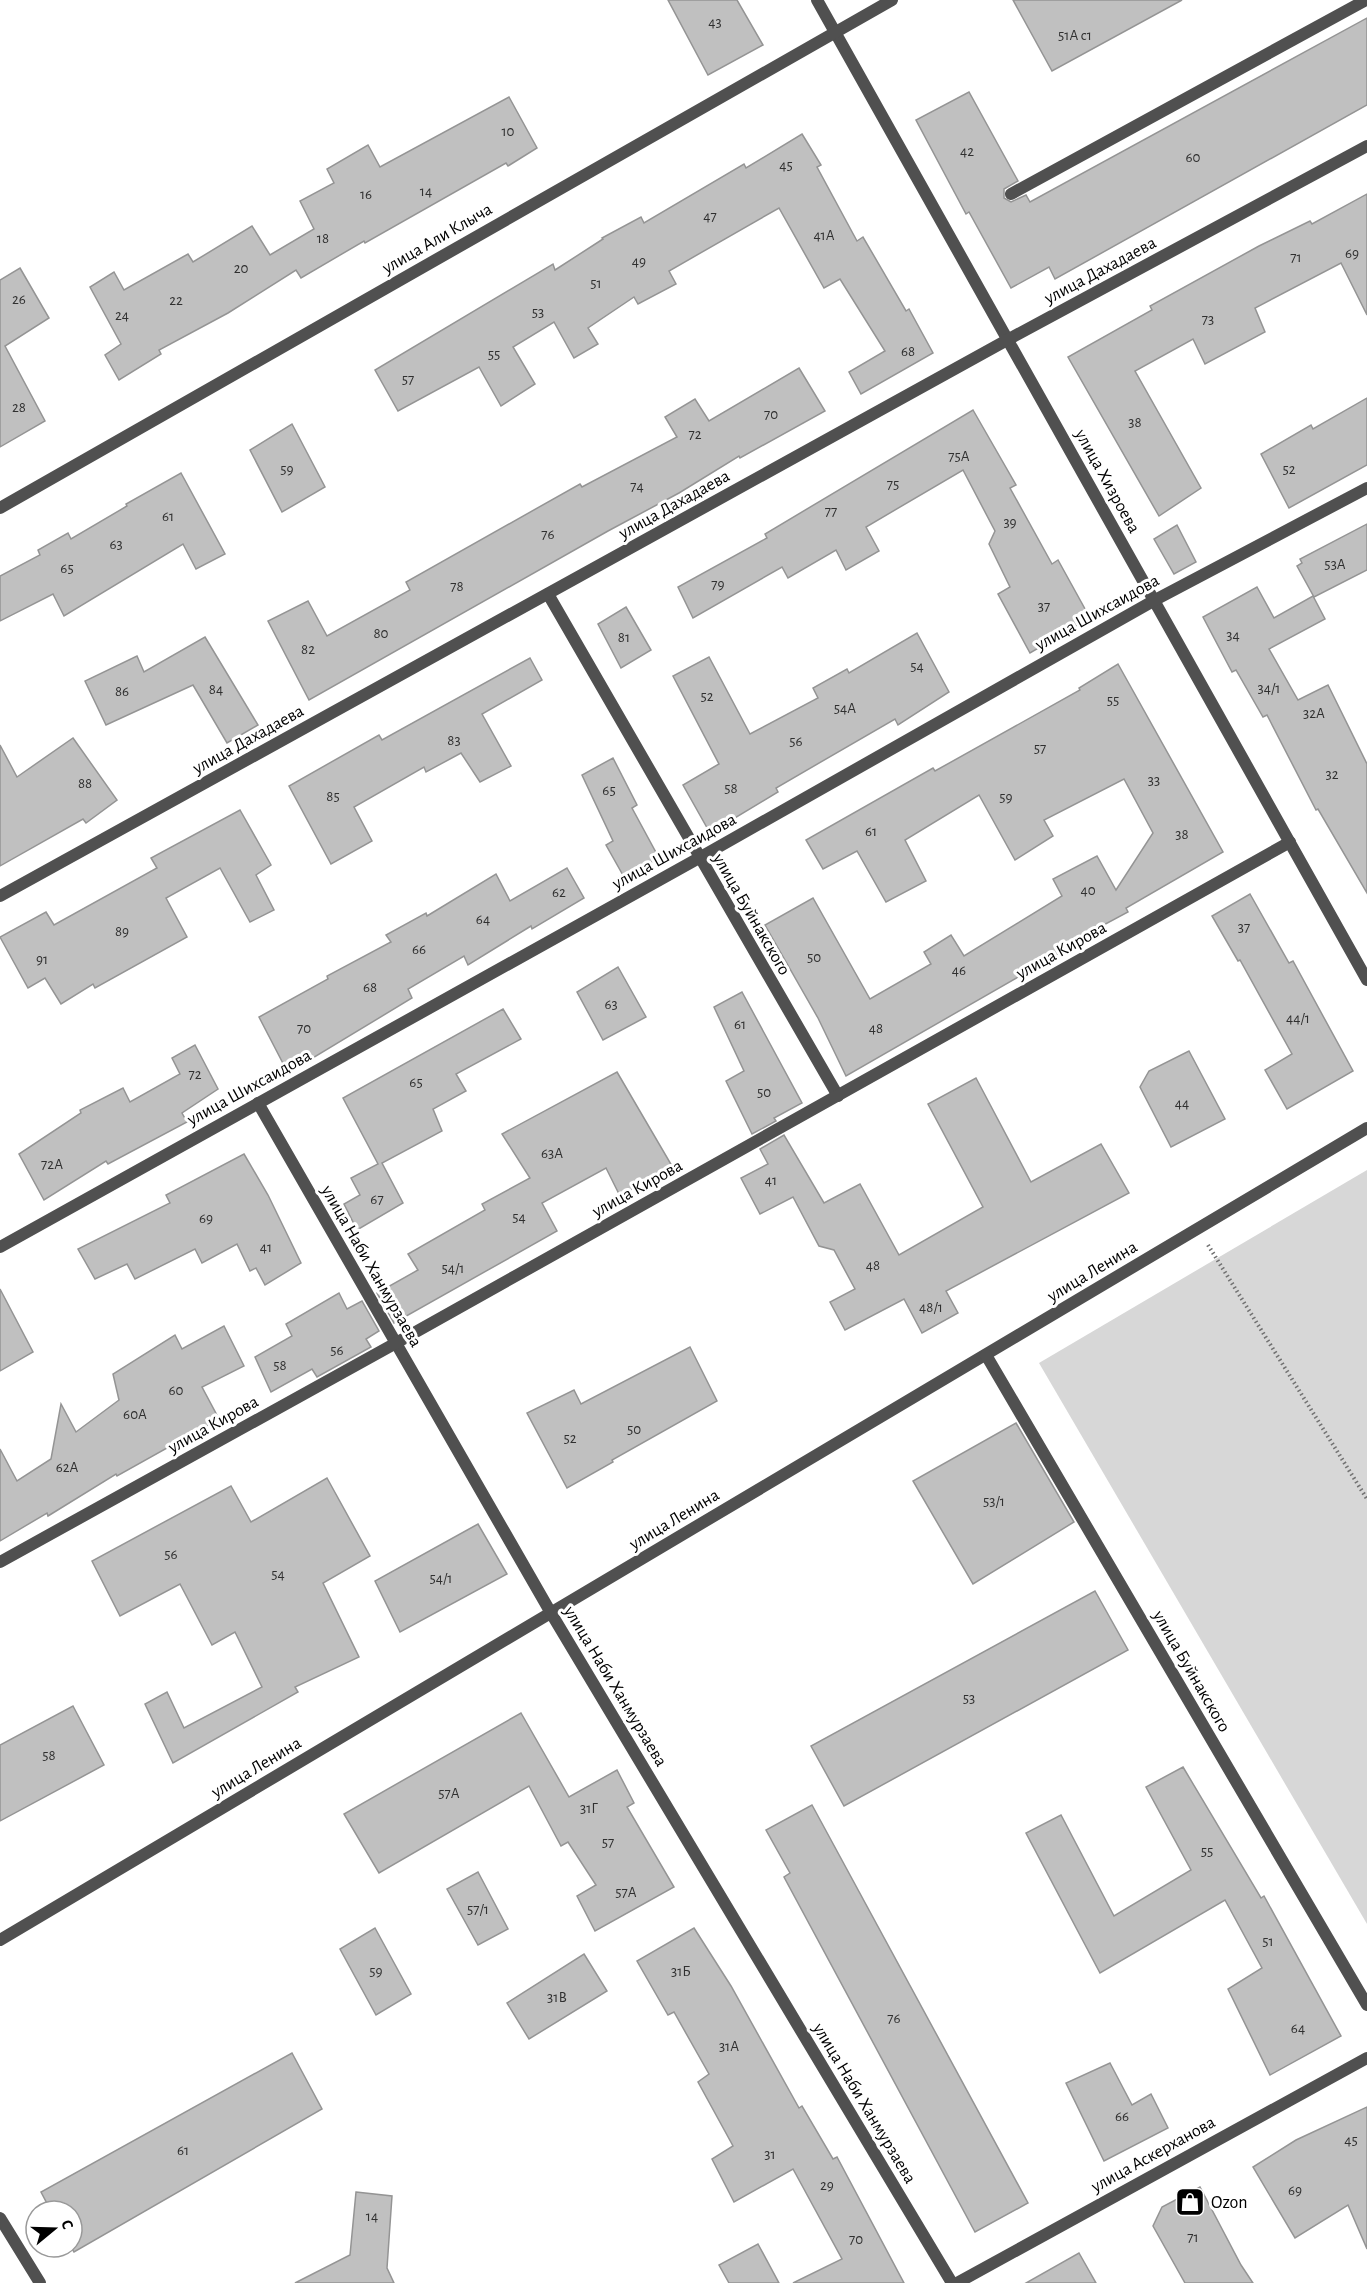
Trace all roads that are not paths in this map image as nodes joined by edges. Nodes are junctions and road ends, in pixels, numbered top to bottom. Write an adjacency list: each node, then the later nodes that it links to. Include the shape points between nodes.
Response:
1 (817, 0): 4 (street, улица Хизроева)
2 (892, 0): 4 (street, улица Али Клыча)
3 (1366, 0): 6 (street)
4 (836, 31): 7 (street, улица Хизроева); 9 (street, улица Али Клыча)
5 (1367, 146): 7 (street, улица Дахадаева)
6 (1011, 194)
7 (1009, 339): 10 (street, улица Дахадаева); 11 (street, улица Хизроева)
8 (1367, 488): 11 (street, улица Шихсаидова)
9 (0, 508)
10 (548, 594): 13 (street, улица Буйнакского); 14 (street, улица Дахадаева)
11 (1155, 600): 12 (street, улица Хизроева); 13 (street, улица Шихсаидова)
12 (1290, 842): 15 (street, улица Хизроева); 16 (street, улица Кирова)
13 (699, 858): 16 (street, улица Буйнакского); 17 (street, улица Шихсаидова)
14 (0, 896)
15 (1367, 980)
16 (838, 1096): 20 (street, улица Кирова)
17 (258, 1103): 19 (street, улица Шихсаидова); 20 (street, улица Наби Ханмурзаева)
18 (1367, 1128): 21 (street, улица Ленина)
19 (0, 1247)
20 (396, 1343): 22 (street, улица Кирова); 23 (street, улица Наби Ханмурзаева)
21 (986, 1355): 23 (street, улица Ленина); 25 (street, улица Буйнакского)
22 (0, 1562)
23 (551, 1613): 24 (street, улица Ленина); 29 (street, улица Наби Ханмурзаева)
24 (0, 1940)
25 (1367, 2005)
26 (1367, 2058): 30 (street, улица Аскерханова)
27 (0, 2218): 28 (street)
28 (40, 2283)
29 (952, 2283)
30 (957, 2283)

